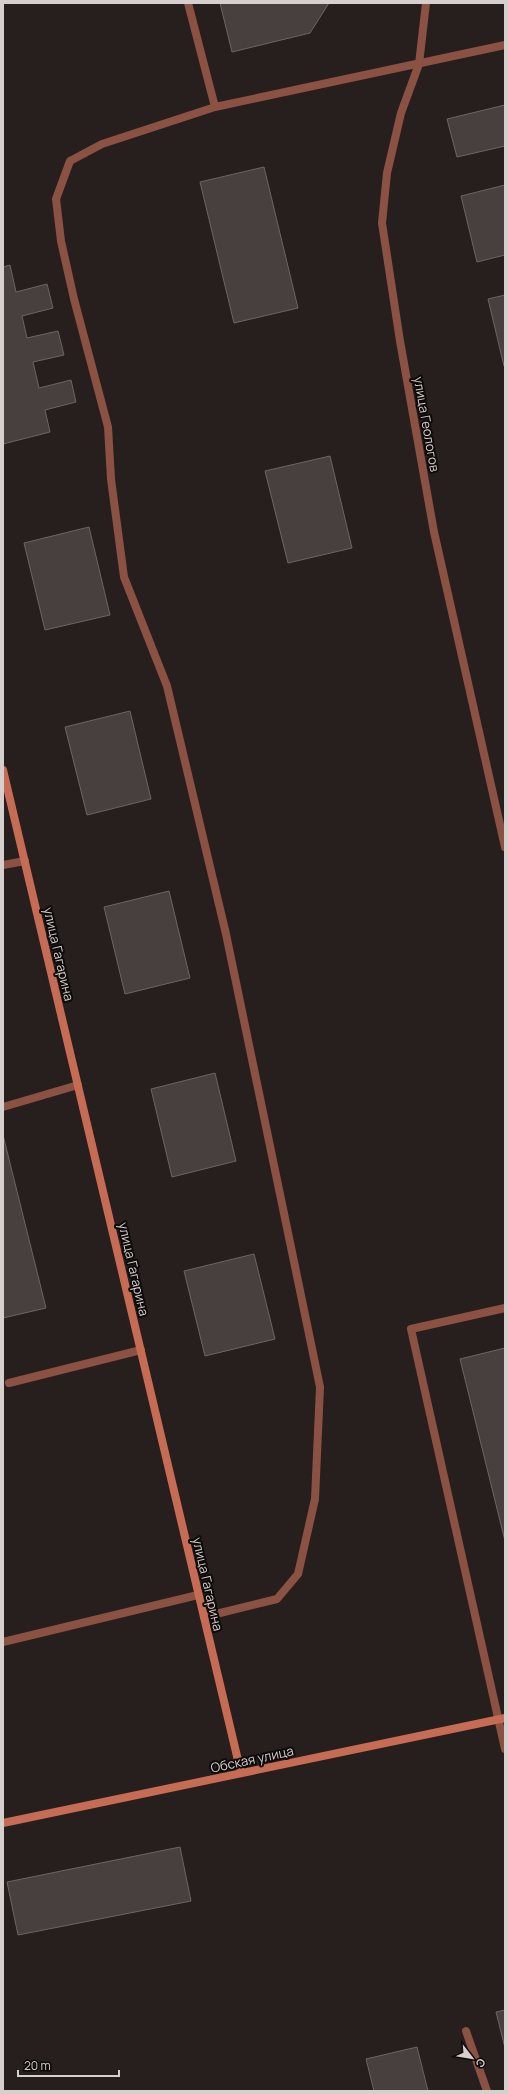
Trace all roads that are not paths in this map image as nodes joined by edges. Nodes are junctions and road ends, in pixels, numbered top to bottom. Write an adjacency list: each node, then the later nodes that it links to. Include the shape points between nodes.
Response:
1 (188, 3): 5 (street)
2 (426, 3): 4 (street, улица Геологов)
3 (505, 45): 4 (street)
4 (419, 64): 5 (street); 7 (street, улица Геологов, via 401,114 389,166 382,224 434,532)
5 (214, 107): 16 (street, via 102,144 70,161 56,199 74,299 108,427 111,479 124,577 167,686 226,934 320,1387 314,1499 298,1574 277,1599)
6 (3, 770): 8 (street, улица Гагарина)
7 (505, 847)
8 (25, 861): 9 (street); 10 (street, улица Гагарина)
9 (3, 865)
10 (78, 1085): 11 (street); 13 (street, улица Гагарина)
11 (3, 1107)
12 (505, 1308): 18 (street, via 411,1329)
13 (141, 1350): 14 (street); 15 (street, улица Гагарина)
14 (9, 1383)
15 (198, 1595): 16 (street, улица Гагарина); 17 (street)
16 (204, 1617): 20 (street, улица Гагарина)
17 (3, 1642)
18 (501, 1718): 19 (street); 20 (street, Обская улица)
19 (505, 1749)
20 (241, 1774): 21 (street, Обская улица)
21 (3, 1823)
22 (466, 2031): 23 (street)
23 (487, 2091)

